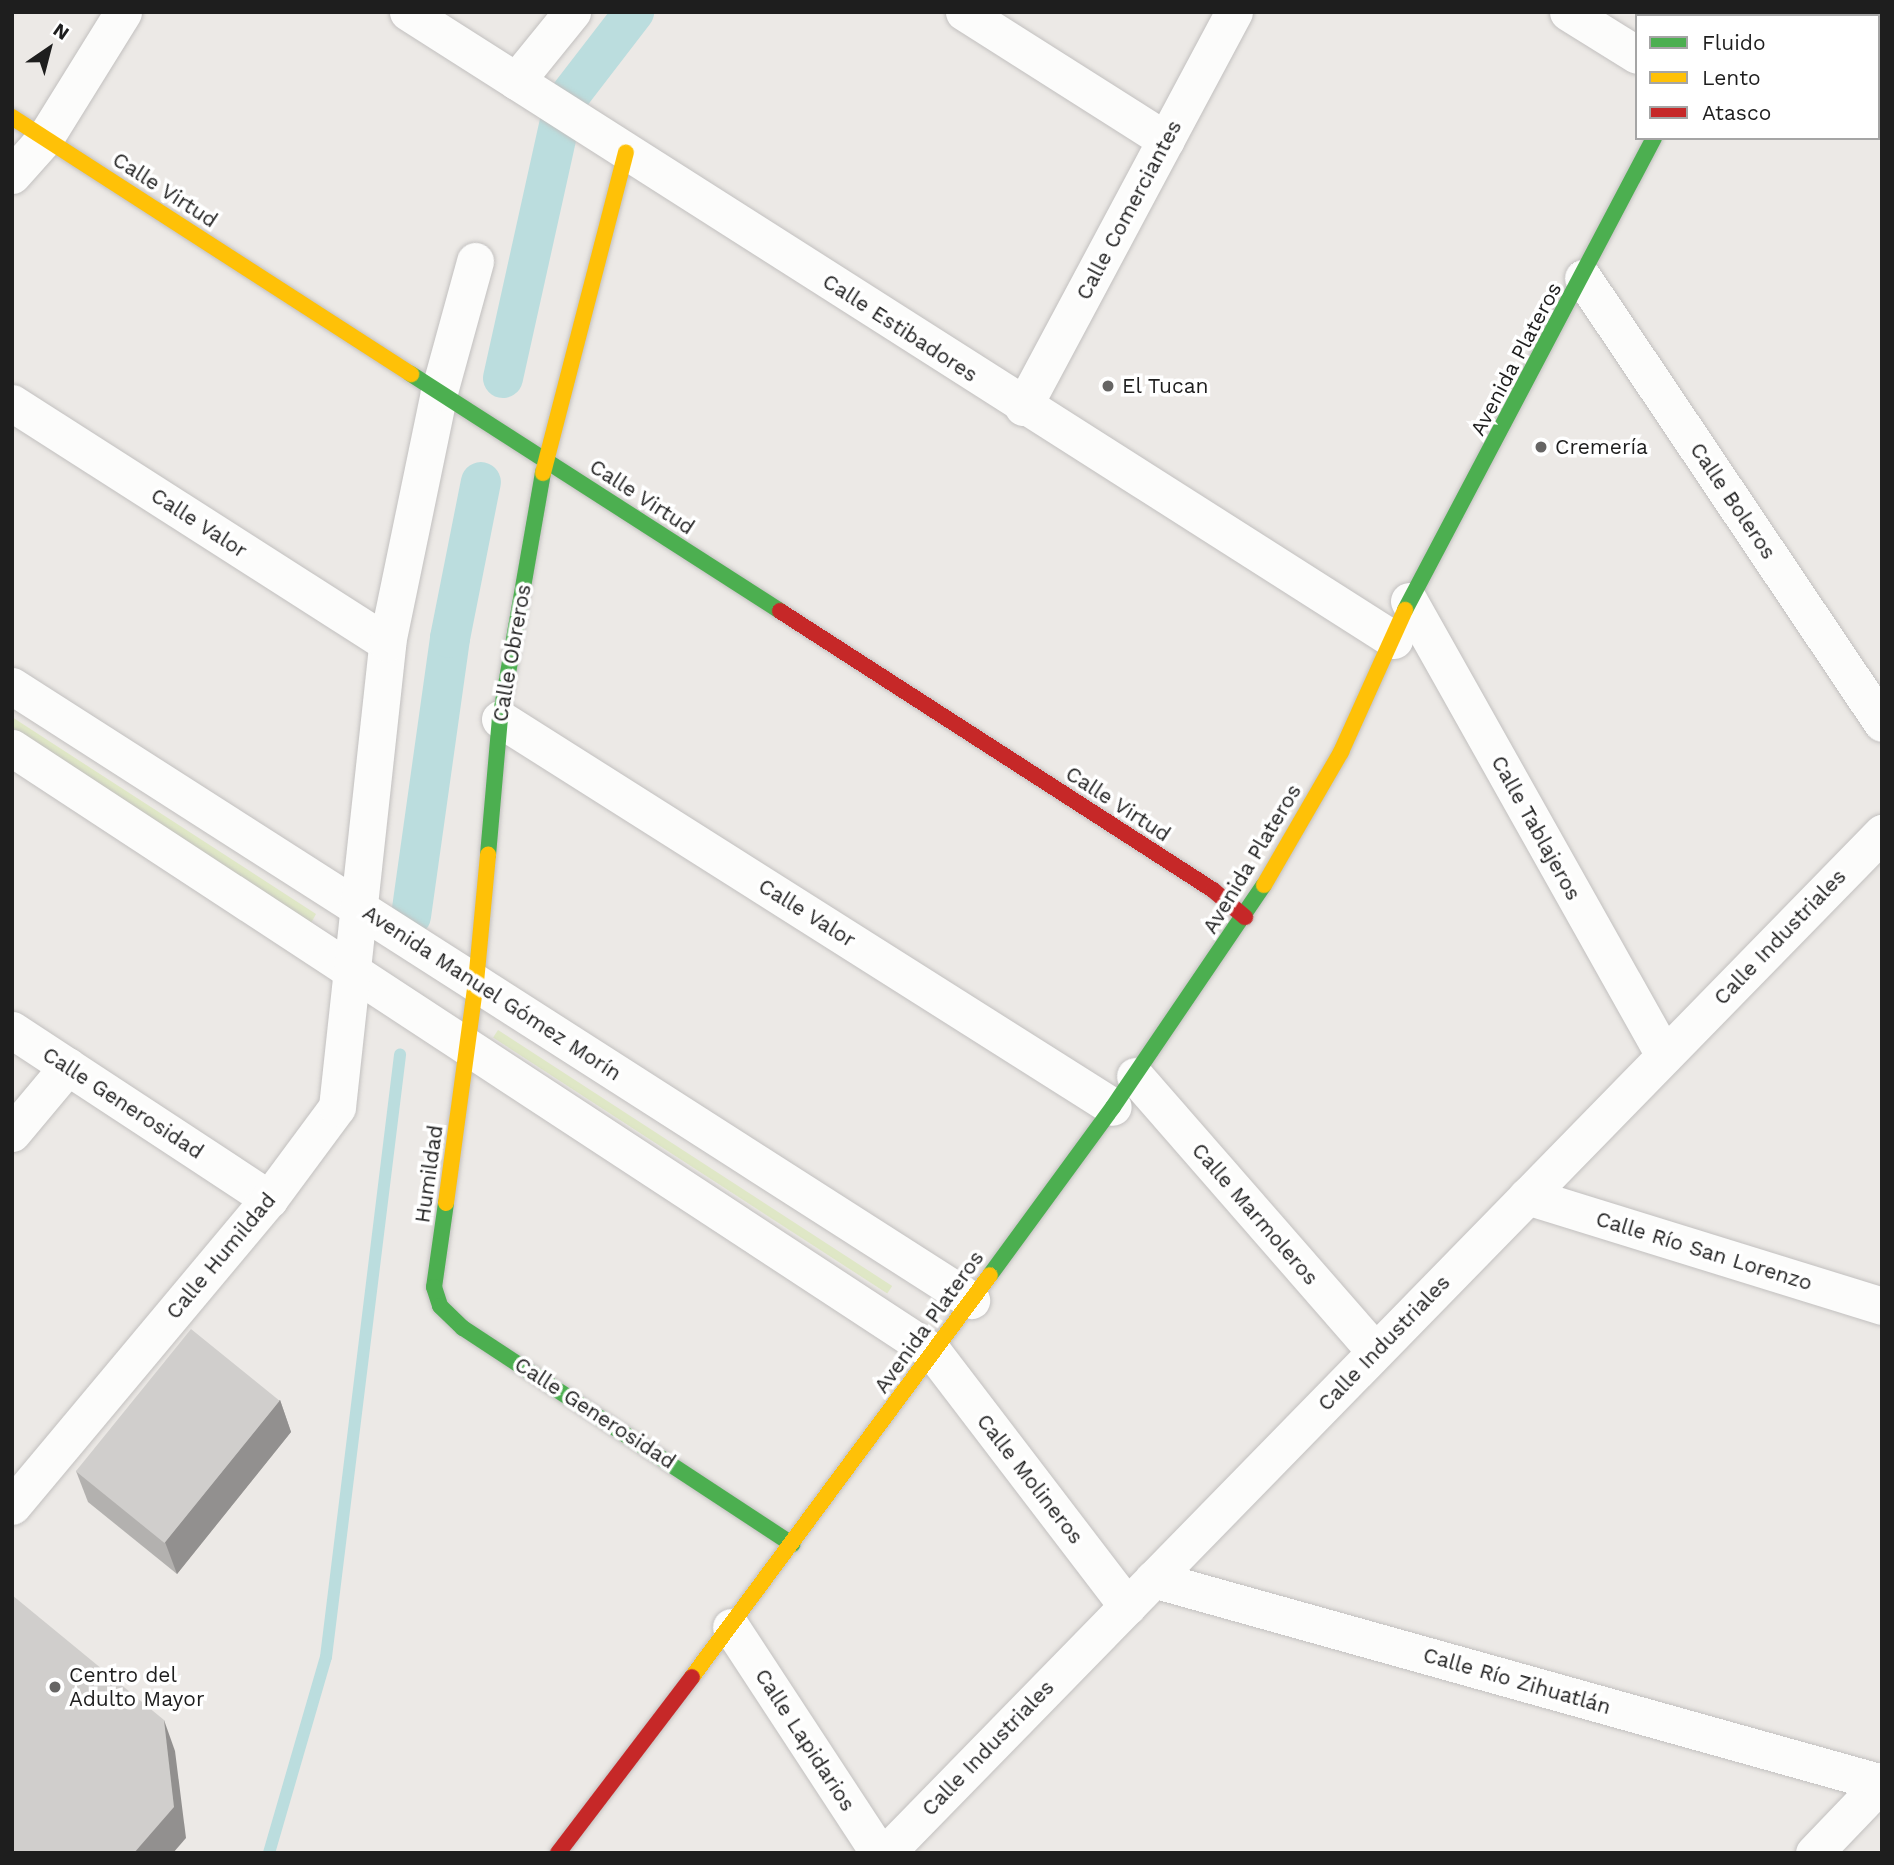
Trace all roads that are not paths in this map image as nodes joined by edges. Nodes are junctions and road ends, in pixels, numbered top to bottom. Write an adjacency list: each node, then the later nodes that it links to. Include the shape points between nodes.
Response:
1 (123, 12): 10 (street)
2 (408, 12): 8 (street, Calle Estibadores)
3 (572, 12): 8 (street)
4 (964, 12): 11 (street)
5 (1234, 12): 11 (street, Calle Comerciantes)
6 (1568, 12): 7 (street)
7 (1635, 54)
8 (523, 86): 13 (street, Calle Estibadores)
9 (12, 117): 10 (street, Calle Virtud)
10 (45, 138): 14 (street); 17 (street, Calle Virtud)
11 (1166, 140): 19 (street, Calle Comerciantes)
12 (1653, 140): 16 (street, Avenida Plateros)
13 (626, 153): 19 (street, Calle Estibadores); 20 (street, Calle Obreros)
14 (12, 175)
15 (475, 261): 17 (street)
16 (1583, 278): 21 (street, Avenida Plateros); 26 (street, Calle Boleros)
17 (439, 392): 20 (street, Calle Virtud); 23 (street)
18 (12, 403): 23 (street, Calle Valor)
19 (1023, 407): 22 (street, Calle Estibadores)
20 (545, 461): 25 (street, Calle Obreros); 30 (street, Calle Virtud, via 1213,890)
21 (1409, 601): 22 (street, Avenida Plateros); 35 (street, Calle Tablajeros)
22 (1394, 640): 30 (street, Avenida Plateros, via 1340,752)
23 (387, 643): 29 (street)
24 (12, 686): 29 (street, Avenida Manuel Gómez Morín)
25 (500, 719): 32 (street, Calle Obreros); 38 (street, Calle Valor)
26 (1882, 723)
27 (12, 748): 31 (street)
28 (1882, 833): 35 (street, Calle Industriales)
29 (358, 907): 31 (street, Calle Humildad); 32 (street, Avenida Manuel Gómez Morín)
30 (1245, 918): 37 (street, Avenida Plateros)
31 (352, 971): 34 (street); 41 (street, Calle Humildad, via 337,1107)
32 (475, 982): 34 (street, Calle Obreros); 42 (street, Avenida Manuel Gómez Morín)
33 (12, 1030): 36 (street, Calle Generosidad)
34 (468, 1048): 43 (street, Humildad, via 434,1287); 46 (street)
35 (1664, 1055): 40 (street, Calle Industriales)
36 (68, 1066): 39 (street); 41 (street, Calle Generosidad)
37 (1135, 1076): 38 (street, Avenida Plateros); 45 (street, Calle Marmoleros)
38 (1113, 1107): 42 (street, Avenida Plateros)
39 (12, 1133)
40 (1527, 1196): 44 (street, Calle Río San Lorenzo); 45 (street, Calle Industriales)
41 (269, 1199): 47 (street, Calle Humildad)
42 (971, 1300): 46 (street, Avenida Plateros)
43 (440, 1306): 48 (street, Calle Generosidad, via 463,1328)
44 (1882, 1306)
45 (1375, 1351): 49 (street, Calle Industriales)
46 (933, 1352): 48 (street, Avenida Plateros); 50 (street, Calle Molineros)
47 (12, 1506)
48 (792, 1544): 51 (street, Avenida Plateros)
49 (1153, 1579): 50 (street, Calle Industriales); 52 (street, Calle Río Zihuatlán)
50 (1127, 1606): 55 (street, Calle Industriales)
51 (731, 1627): 53 (street, Avenida Plateros); 54 (street, Calle Lapidarios)
52 (1881, 1783): 56 (street)
53 (558, 1853)
54 (879, 1853)
55 (886, 1853)
56 (1814, 1853)

